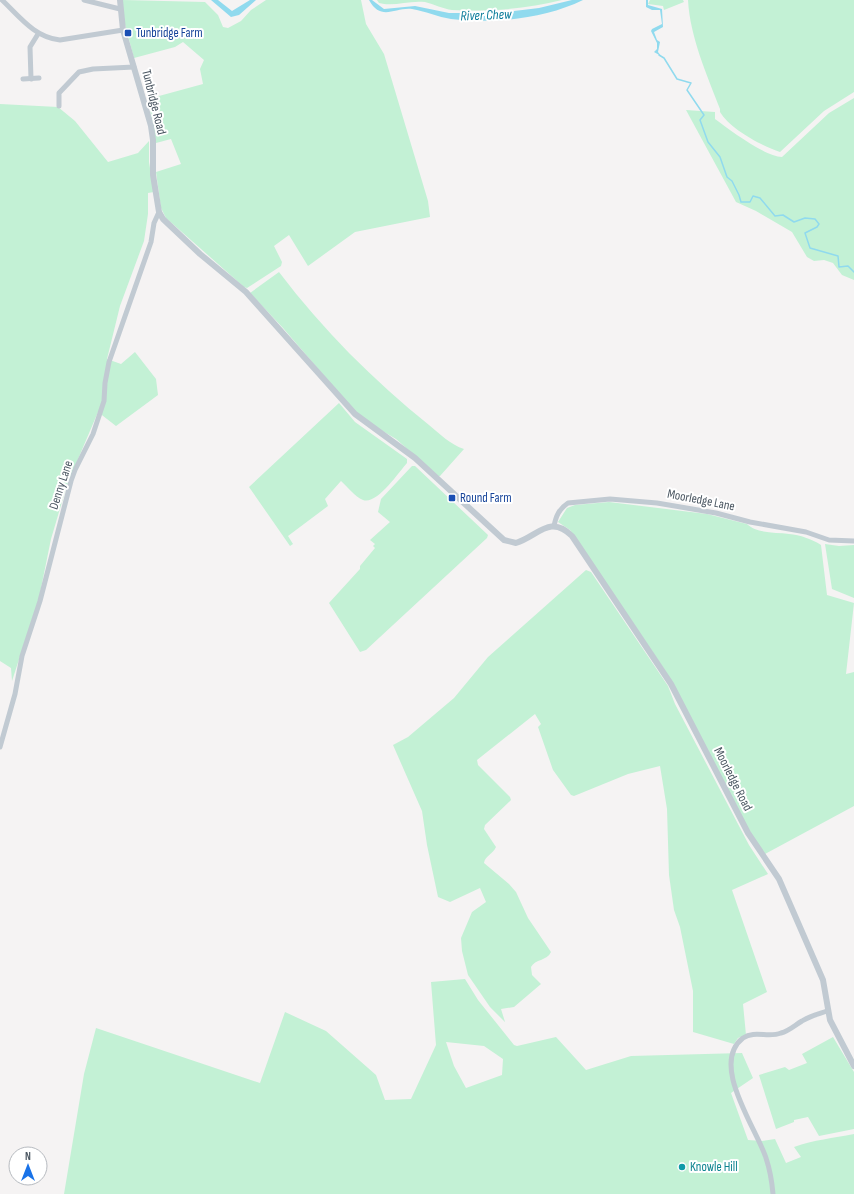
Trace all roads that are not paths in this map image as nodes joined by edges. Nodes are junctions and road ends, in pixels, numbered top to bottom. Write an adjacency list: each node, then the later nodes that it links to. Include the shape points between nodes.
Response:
1 (2, 0): 6 (street)
2 (84, 0): 4 (street)
3 (120, 0): 4 (street, Tunbridge Road)
4 (120, 9): 5 (street, Tunbridge Road)
5 (123, 30): 6 (street, via 60,40 50,40); 7 (street, Tunbridge Road)
6 (38, 34): 10 (street, via 30,47)
7 (134, 67): 11 (street, via 79,72 59,93); 12 (street, Tunbridge Road, via 151,126 153,175)
8 (39, 78): 10 (street)
9 (23, 79): 10 (street)
10 (31, 79)
11 (59, 106)
12 (159, 212): 13 (street, via 168,225 246,292 355,414 415,458 504,540 516,543); 15 (street, Denny Lane, via 109,362 104,401 93,434 71,481 40,602 22,656 15,694)
13 (554, 526): 14 (street, Moorledge Lane, via 558,512 568,503 631,500 716,513 806,532 829,540); 16 (street, Moorledge Road, via 560,526 572,536 671,684 748,833 784,888 823,980)
14 (854, 541)
15 (0, 747)
16 (827, 1011): 17 (street, Moorledge Road); 18 (street, via 803,1020 781,1034 747,1036 737,1044 731,1060 730,1070 734,1086 766,1158)
17 (854, 1066)
18 (773, 1194)

